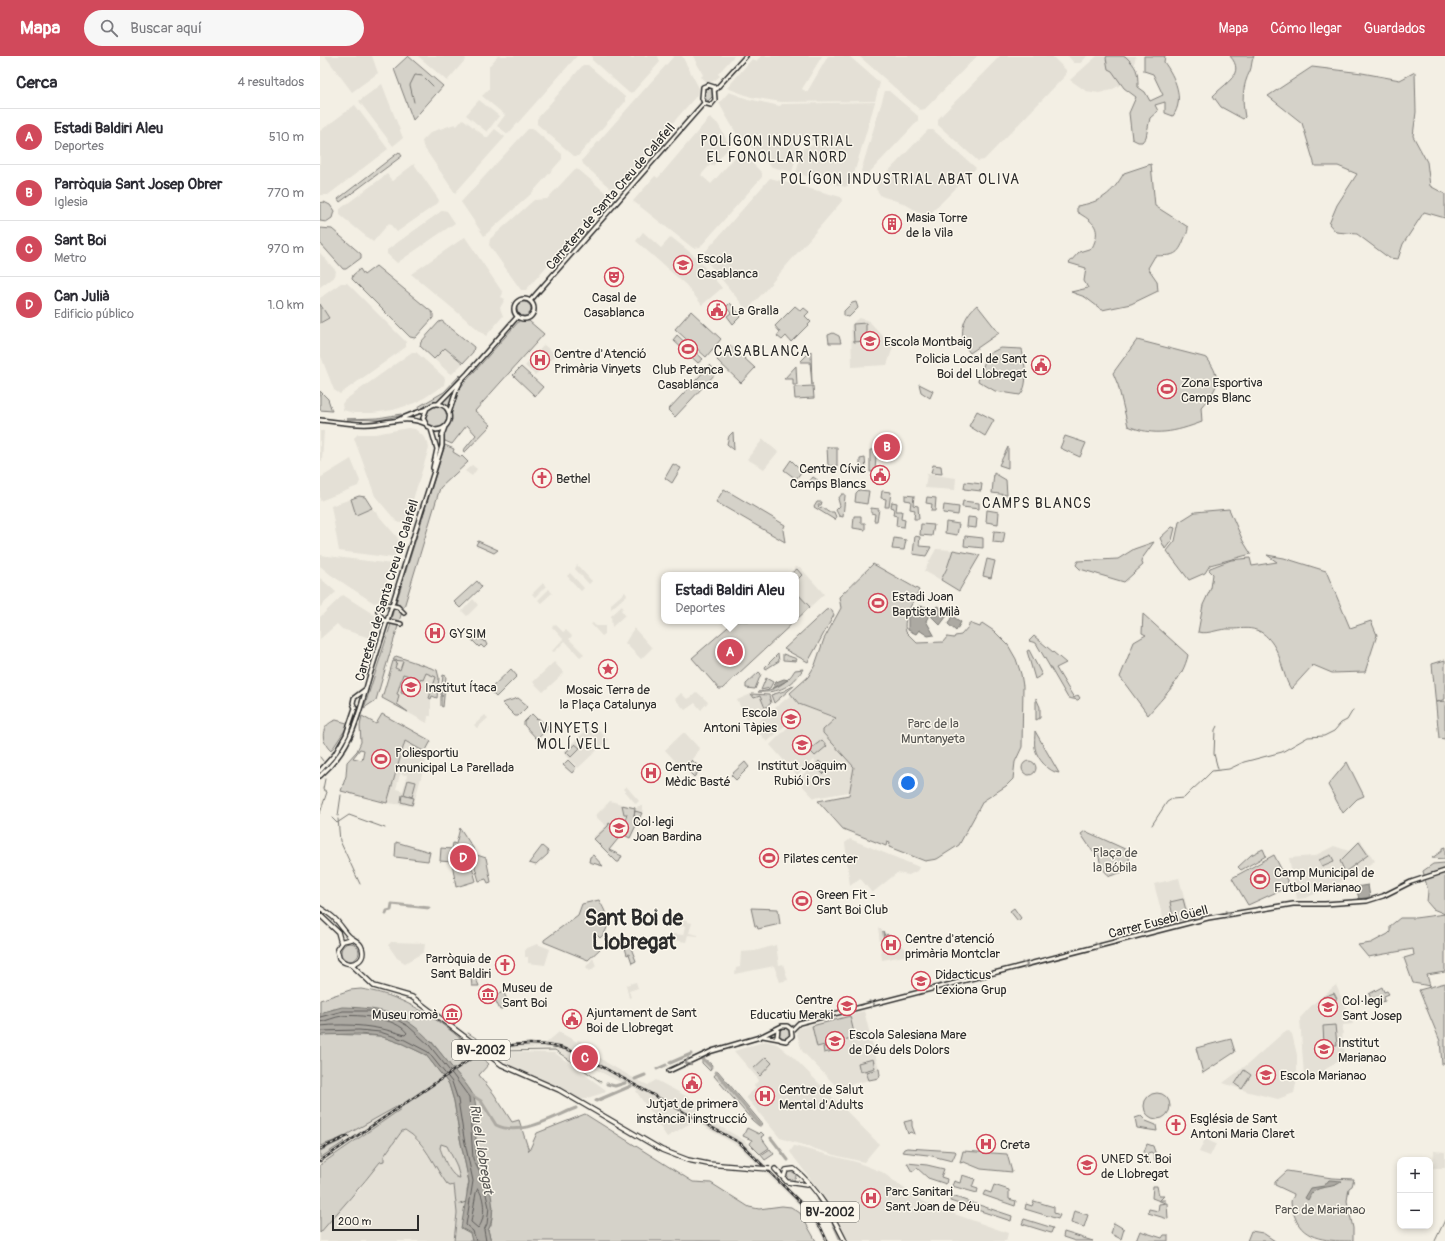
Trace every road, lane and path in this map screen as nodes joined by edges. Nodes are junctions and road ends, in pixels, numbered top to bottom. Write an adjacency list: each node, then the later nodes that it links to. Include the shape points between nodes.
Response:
1 (746, 56): 2 (street)
2 (715, 90): 3 (street, via 714,103); 3 (street, via 711,85 703,87)
3 (704, 103): 4 (street, Carretera de Santa Creu de Calafell)
4 (530, 301): 5 (street, via 534,307 531,315 523,318); 5 (street, via 522,299 516,303 514,308)
5 (518, 316): 6 (street)
6 (464, 378): 7 (street); 9 (street, via 456,391)
7 (438, 404): 8 (street); 9 (street, via 445,407)
8 (428, 408): 11 (street); 12 (street, via 424,416)
9 (449, 413): 13 (street, via 450,420)
10 (320, 420): 11 (street, via 371,424)
11 (398, 420): 12 (street, via 416,420)
12 (426, 424): 14 (street)
13 (445, 427): 14 (street); 15 (street, Carretera de Santa Creu de Calafell)
14 (431, 429): 15 (street, Carretera de Santa Creu de Calafell, via 437,449)
15 (433, 472): 16 (street, Carretera de Santa Creu de Calafell)
16 (392, 605): 17 (street); 18 (street, Carretera de Santa Creu de Calafell); 18 (street, via 386,604 378,611 381,619)
17 (404, 613)
18 (386, 622): 19 (street); 20 (street, Carretera de Santa Creu de Calafell)
19 (401, 624)
20 (366, 689): 21 (street, via 354,698 355,708 346,735 336,754); 22 (street, Carretera de Santa Creu de Calafell, via 360,716 340,755)
21 (320, 771)
22 (320, 776)
23 (1445, 871): 32 (street, Carrer Eusebi Güell, one-way to 23, via 799,1023 1208,918 1293,904 1367,901)
24 (320, 908): 26 (main road, via 336,920)
25 (320, 916): 27 (main road, via 338,932)
26 (352, 939): 27 (main road, via 345,939); 28 (main road, via 359,942 362,948 363,954)
27 (341, 943): 29 (main road, via 337,950 338,957 343,962)
28 (359, 961): 29 (main road); 30 (main road)
29 (351, 964): 30 (main road, BV-2002)
30 (359, 973): 36 (main road, BV-2002, bridge, via 378,988 412,998 502,1065 559,1090 662,1150 708,1164)
31 (778, 1029): 32 (street, via 784,1025); 33 (street); 34 (street)
32 (792, 1030): 34 (street, via 789,1040)
33 (760, 1037): 34 (street, via 771,1036); 35 (street, one-way to 35, via 706,1053)
34 (779, 1039)
35 (669, 1071)
36 (775, 1169): 37 (main road, BV-2002); 39 (main road)
37 (787, 1169): 38 (main road, via 792,1168); 39 (main road)
38 (797, 1172): 40 (main road, via 797,1179); 41 (main road, BV-2002)
39 (784, 1177): 40 (main road, via 787,1182)
40 (792, 1183): 41 (main road, BV-2002)
41 (810, 1186): 42 (main road, BV-2002, via 832,1215)
42 (845, 1241)

